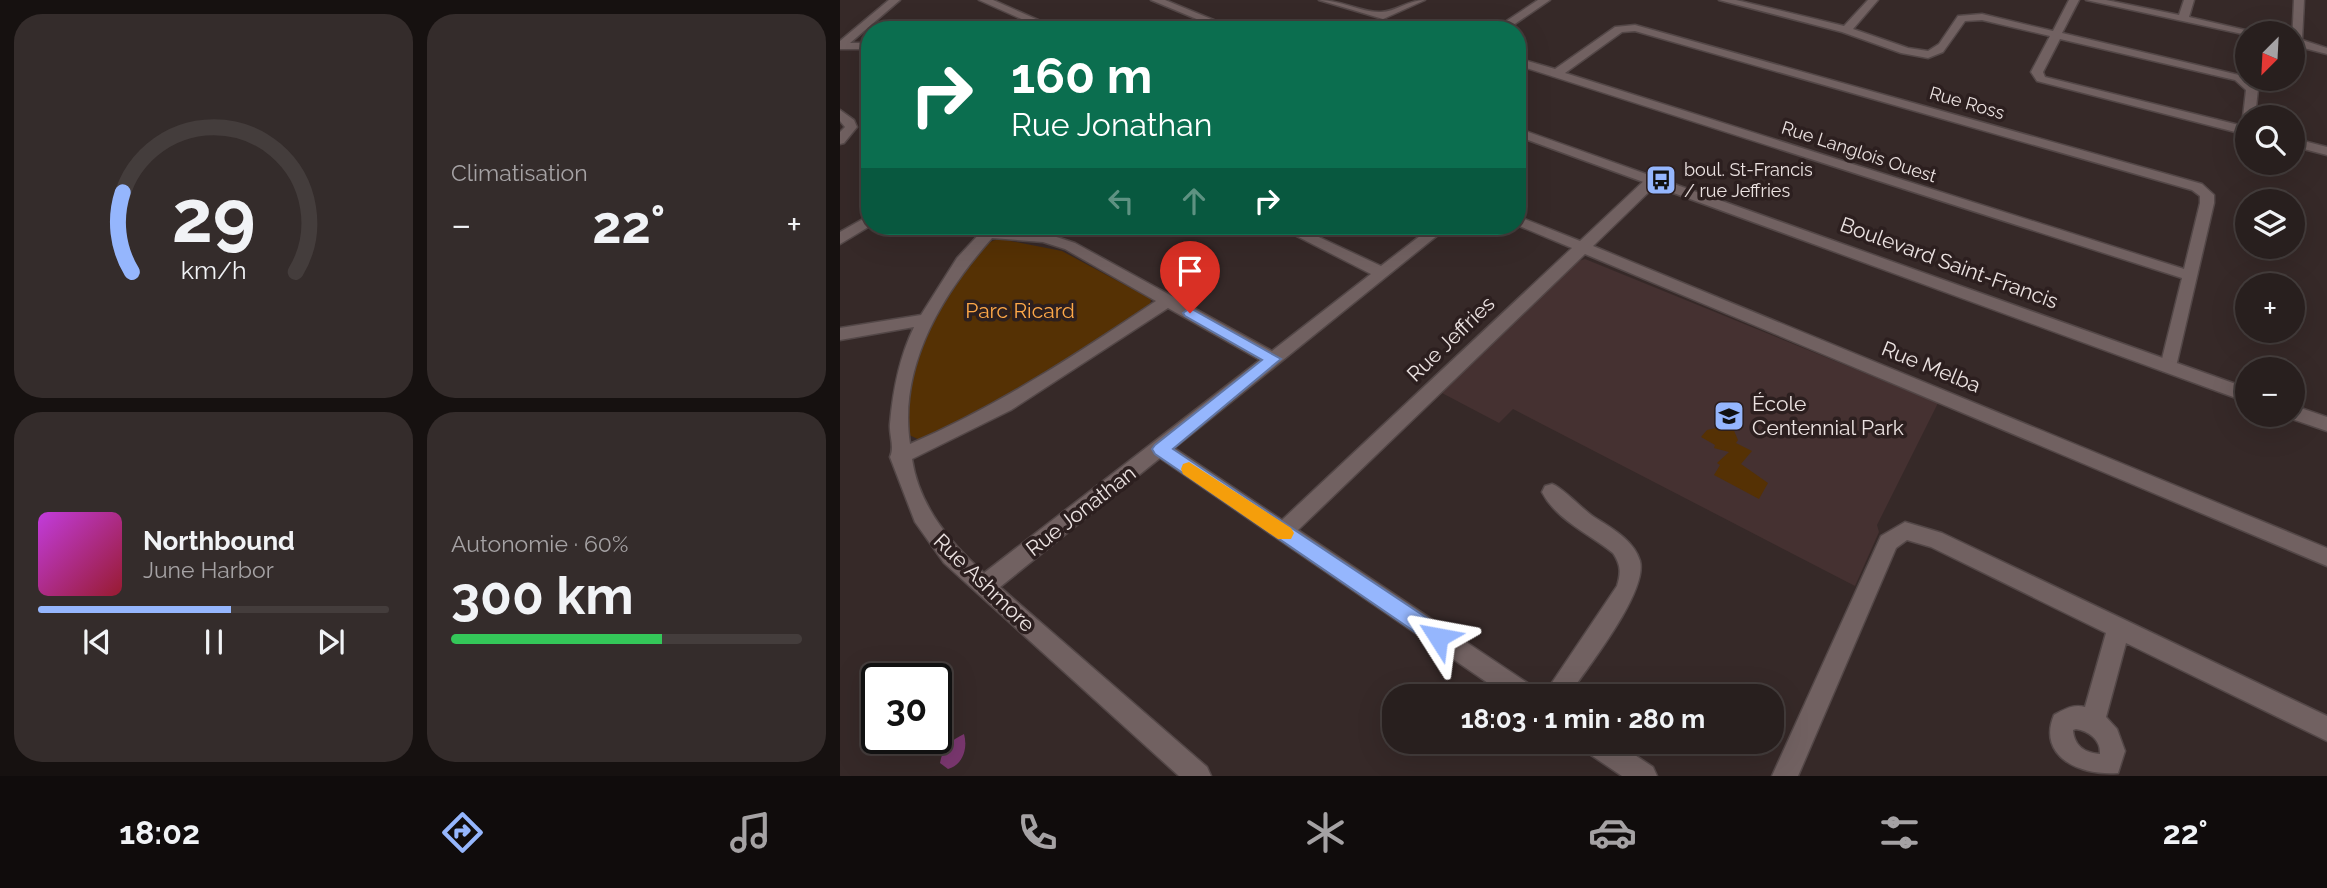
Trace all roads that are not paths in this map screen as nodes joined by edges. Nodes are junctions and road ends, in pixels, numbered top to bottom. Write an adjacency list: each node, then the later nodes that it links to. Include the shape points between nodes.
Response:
1 (895, 0): 14 (street)
2 (984, 0): 15 (street)
3 (1156, 0): 16 (street)
4 (1324, 0): 5 (street, via 1383,16)
5 (1420, 0)
6 (1724, 0): 21 (street)
7 (1873, 0): 21 (street)
8 (2074, 0): 22 (street)
9 (2091, 0): 13 (street)
10 (2189, 0): 13 (street)
11 (2299, 0): 18 (street)
12 (1540, 1): 17 (street)
13 (2183, 19): 20 (street)
14 (870, 21)
15 (1034, 21)
16 (1209, 21)
17 (1511, 21)
18 (2296, 21)
19 (861, 28): 24 (street)
20 (2235, 29)
21 (1846, 30): 22 (street, via 1930,54 1938,51 1960,19 1969,16)
22 (2056, 35): 29 (street, via 2239,78 2252,89); 31 (street, via 2038,72 2041,79)
23 (2305, 45): 26 (street)
24 (840, 46): 25 (street)
25 (861, 46)
26 (2327, 51)
27 (1526, 64): 28 (street, Rue Langlois Ouest)
28 (1556, 74): 46 (street, Rue Langlois Ouest); 46 (street, Rue Ross, via 1615,31 1634,28 2190,185 2204,191 2207,198)
29 (2250, 105)
30 (840, 114): 33 (street, via 851,127)
31 (2235, 128)
32 (1526, 135): 36 (street, Boulevard Saint-Francis)
33 (840, 140)
34 (2305, 145): 35 (street)
35 (2327, 151)
36 (1652, 181): 44 (street, Rue Jeffries); 51 (street, Boulevard Saint-Francis)
37 (1526, 224): 44 (street, Rue Melba)
38 (861, 225): 43 (street)
39 (987, 235): 48 (street, Rue Ashmore, via 953,272)
40 (1022, 235): 47 (street, via 1061,243)
41 (1303, 235): 45 (street)
42 (1430, 235): 45 (street, Rue Jonathan)
43 (840, 239)
44 (1582, 247): 58 (street, Rue Jeffries); 59 (street, Rue Melba)
45 (1381, 273): 50 (street, Rue Jonathan)
46 (2191, 276): 51 (street, Rue Ross)
47 (1168, 300): 50 (street); 56 (street, via 996,413)
48 (924, 320): 49 (street); 56 (street, Rue Ashmore, via 902,390)
49 (840, 334)
50 (1273, 359): 55 (street, Rue Jonathan)
51 (2169, 367): 52 (street, Boulevard Saint-Francis)
52 (2235, 391)
53 (2305, 416): 54 (street)
54 (2327, 424)
55 (1161, 449): 58 (street); 60 (street, Rue Jonathan)
56 (899, 457): 60 (street, Rue Ashmore, via 910,494 931,533)
57 (1552, 492): 63 (street, via 1566,511 1624,549 1632,573 1626,591)
58 (1283, 532): 62 (street)
59 (2327, 558)
60 (983, 587): 67 (street, Rue Ashmore)
61 (2119, 628): 64 (street); 65 (street); 69 (street, via 1923,534 1905,531 1888,542)
62 (1509, 684)
63 (1563, 684)
64 (2093, 722)
65 (2327, 729)
66 (1612, 754): 68 (street)
67 (1198, 776)
68 (1644, 776)
69 (1785, 776)

